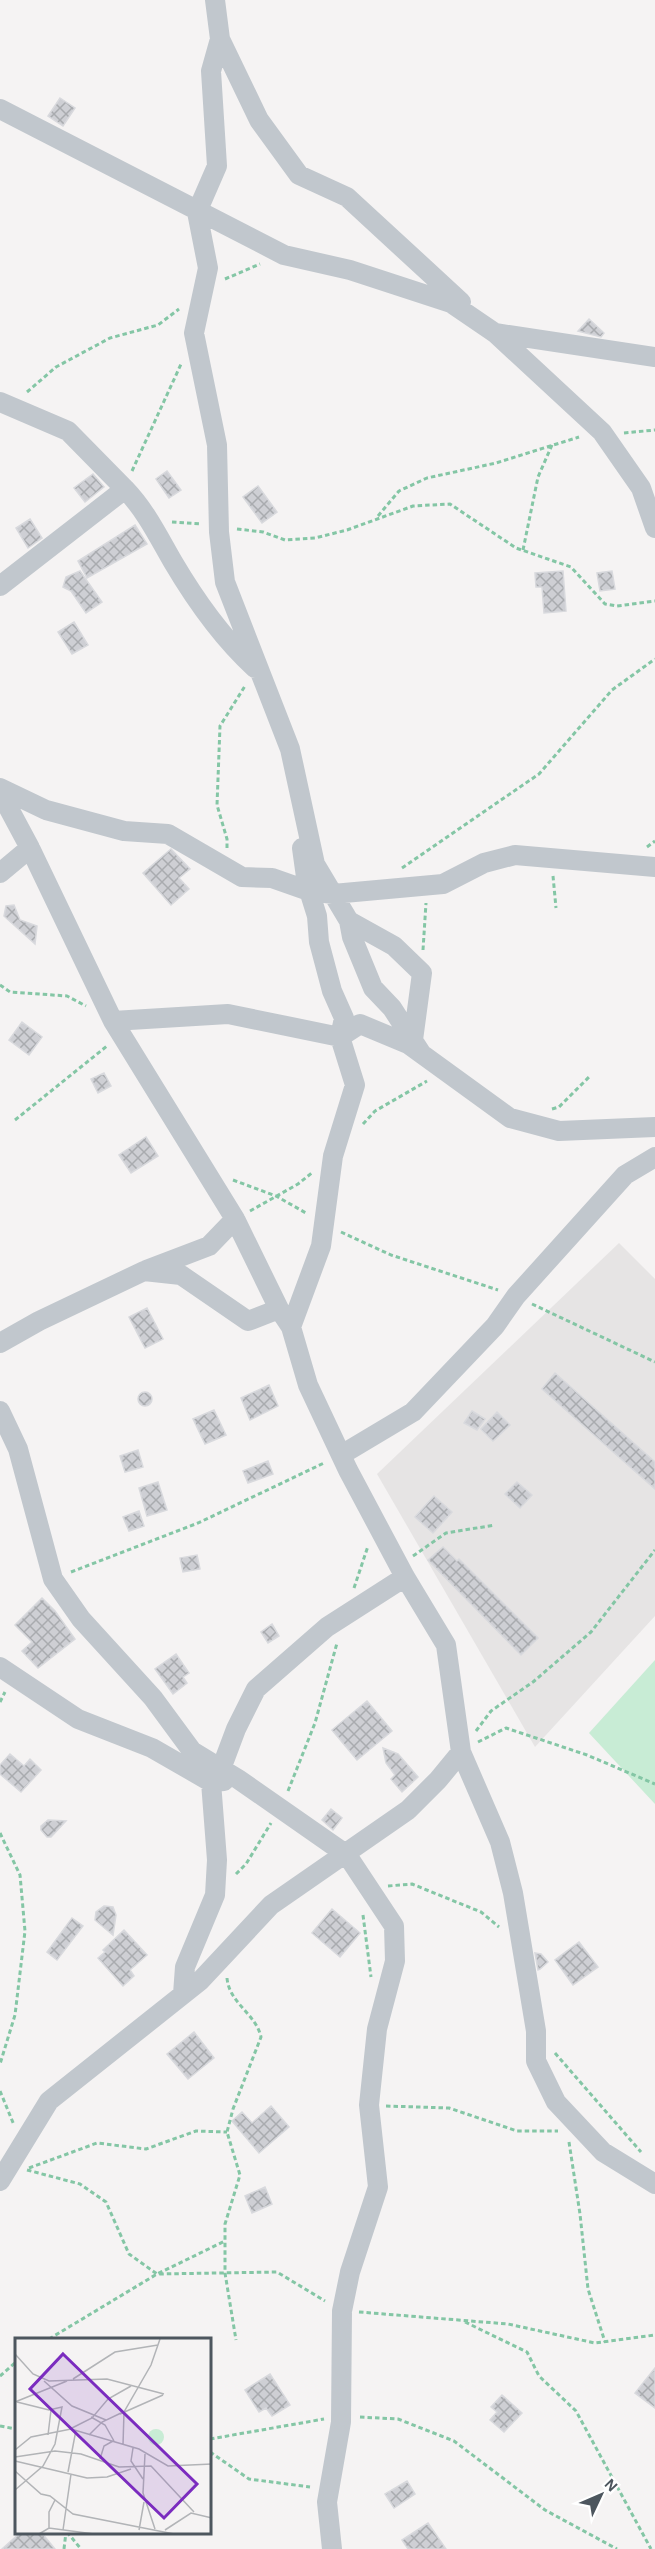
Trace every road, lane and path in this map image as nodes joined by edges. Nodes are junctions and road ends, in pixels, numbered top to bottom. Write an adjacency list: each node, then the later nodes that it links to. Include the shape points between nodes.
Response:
1 (215, 0): 2 (street)
2 (220, 39): 4 (street, via 211,71 217,166); 8 (street, via 259,120 298,175 347,197)
3 (0, 109): 4 (street)
4 (197, 212): 5 (street); 6 (street, via 208,268)
5 (284, 255): 6 (path, via 238,272); 8 (street, via 350,270 451,303)
6 (203, 292): 7 (street); 10 (path, via 158,325 110,338 56,367)
7 (194, 333): 14 (path); 17 (street, via 217,445)
8 (495, 333): 9 (street); 12 (street)
9 (655, 357)
10 (3, 407): 14 (street, via 68,431)
11 (655, 430): 12 (path)
12 (602, 432): 13 (path); 18 (street, via 641,488)
13 (552, 445): 16 (path, via 496,463 427,478 399,491); 19 (path, via 538,477)
14 (125, 489): 15 (street); 20 (street)
15 (143, 508): 17 (path, via 174,523); 23 (street, via 216,627)
16 (377, 518): 17 (path, via 315,538 285,540); 19 (path, via 413,506 450,504)
17 (219, 525): 23 (street, via 225,582)
18 (655, 528)
19 (522, 550): 21 (path, via 571,567 605,604)
20 (0, 586)
21 (655, 601)
22 (655, 659): 29 (path, via 612,690 539,774)
23 (255, 668): 25 (street, via 290,749); 30 (path, via 220,726 216,790 227,839)
24 (0, 790): 26 (street); 30 (street, via 46,810 124,831 168,834)
25 (304, 813): 33 (street, via 301,852); 34 (street, via 315,864)
26 (30, 848): 31 (street); 39 (street)
27 (547, 857): 28 (street); 32 (street, via 515,855 484,863); 35 (path, via 556,888)
28 (655, 867)
29 (400, 869)
30 (228, 870): 33 (street, via 242,877 272,878)
31 (0, 873)
32 (443, 884): 34 (street); 37 (path, via 426,898)
33 (309, 891): 34 (street); 40 (street, via 317,916 321,952 344,1018)
34 (333, 894): 36 (street)
35 (556, 908)
36 (349, 921): 37 (street, via 394,946); 41 (street, via 373,988 392,1008)
37 (422, 973): 41 (street)
38 (0, 985): 39 (path, via 10,992 67,996)
39 (117, 1028): 40 (street, via 228,1014); 43 (path); 49 (street)
40 (340, 1037): 41 (street, via 360,1024); 51 (street, via 355,1085 333,1156)
41 (417, 1047): 44 (street, via 510,1118)
42 (590, 1076): 44 (path, via 559,1107)
43 (15, 1120)
44 (531, 1124): 45 (street, via 558,1131)
45 (612, 1127): 46 (street); 47 (street)
46 (655, 1127)
47 (655, 1136)
48 (655, 1157): 53 (street, via 625,1175)
49 (204, 1169): 50 (street); 51 (path, via 276,1196)
50 (235, 1219): 52 (street, via 209,1246); 54 (street)
51 (324, 1224): 53 (path, via 391,1255); 55 (street, via 321,1246)
52 (144, 1271): 54 (street, via 181,1275 248,1321); 56 (street)
53 (516, 1296): 57 (path); 59 (street, via 495,1326 413,1412)
54 (279, 1309): 55 (street)
55 (291, 1327): 59 (street, via 308,1385)
56 (0, 1343)
57 (655, 1362)
58 (0, 1411): 64 (street, via 18,1449)
59 (341, 1455): 60 (street); 64 (path, via 198,1523)
60 (376, 1522): 63 (street); 65 (path)
61 (495, 1526): 63 (path, via 446,1533)
62 (655, 1550): 67 (path, via 591,1632 533,1682 491,1711)
63 (402, 1571): 65 (street); 67 (street, via 446,1645)
64 (53, 1579): 68 (street, via 81,1619)
65 (345, 1616): 68 (street, via 256,1689); 70 (path, via 315,1723)
66 (0, 1667): 68 (street, via 78,1719)
67 (460, 1752): 69 (path, via 506,1728 587,1755); 72 (street, via 408,1810); 75 (street, via 500,1842)
68 (216, 1775): 70 (street, via 238,1779); 73 (street)
69 (655, 1784)
70 (280, 1809): 72 (street); 73 (path, via 246,1864)
71 (0, 1833): 80 (path, via 20,1875 25,1931 15,2015)
72 (347, 1855): 74 (street); 76 (street, via 271,1905)
73 (215, 1895): 78 (street, via 185,1967)
74 (365, 1896): 75 (path, via 412,1884 481,1912); 77 (path); 82 (street, via 394,1926 395,1961 377,2029)
75 (520, 1943): 79 (street)
76 (234, 1944): 78 (street); 83 (path, via 226,1980 231,1995 259,2026 261,2037)
77 (372, 1985)
78 (183, 1994): 84 (street, via 49,2101)
79 (536, 2031): 85 (path); 87 (street, via 537,2061 556,2102 603,2152)
80 (0, 2064)
81 (0, 2091): 84 (path)
82 (369, 2105): 91 (street, via 378,2187 350,2271); 96 (path, via 449,2108 517,2131 567,2132 588,2289)
83 (227, 2132): 88 (path, via 240,2175 225,2224); 90 (path, via 196,2131 146,2149 97,2143 24,2170 80,2184 106,2202 129,2254)
84 (23, 2145): 86 (street)
85 (648, 2160)
86 (0, 2181)
87 (655, 2184)
88 (225, 2241): 89 (path); 90 (path)
89 (225, 2273): 90 (path); 91 (path, via 277,2272); 95 (path)
90 (156, 2274): 94 (path)
91 (342, 2311): 92 (path); 99 (street)
92 (463, 2322): 96 (path, via 508,2324); 111 (path, via 527,2352 539,2376 576,2411)
93 (655, 2335): 96 (path)
94 (51, 2338)
95 (236, 2340)
96 (605, 2342)
97 (15, 2363): 98 (path)
98 (0, 2376)
99 (341, 2416): 102 (path); 104 (street); 110 (path, via 398,2419 454,2441 545,2510)
100 (0, 2426): 101 (path)
101 (15, 2429)
102 (212, 2439)
103 (212, 2453): 104 (path, via 249,2479)
104 (330, 2489): 109 (street, via 327,2502)
105 (66, 2534): 107 (path)
106 (68, 2534): 108 (path)
107 (64, 2549)
108 (81, 2549)
109 (332, 2549)
110 (617, 2549)
111 (651, 2549)

